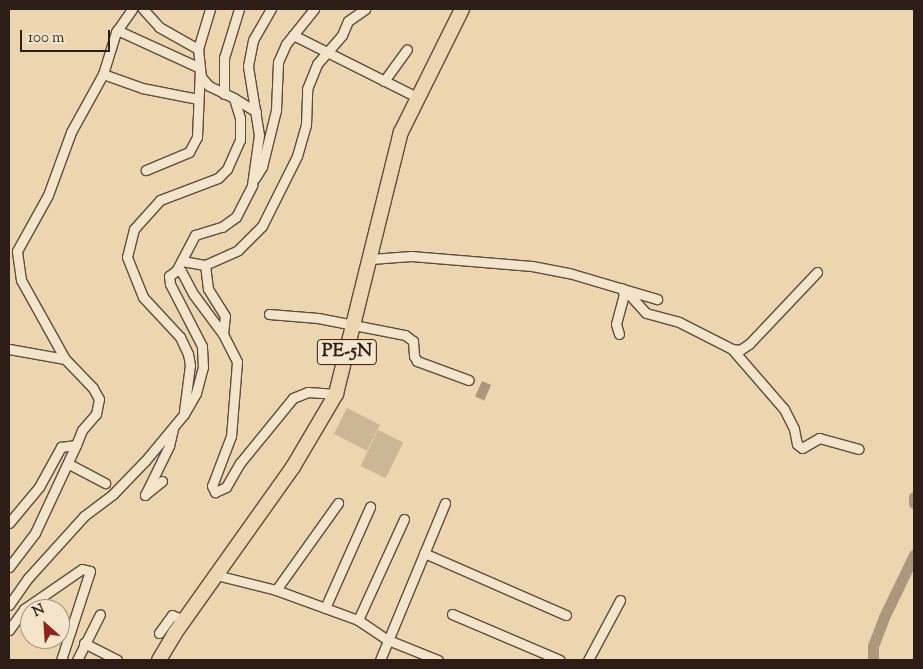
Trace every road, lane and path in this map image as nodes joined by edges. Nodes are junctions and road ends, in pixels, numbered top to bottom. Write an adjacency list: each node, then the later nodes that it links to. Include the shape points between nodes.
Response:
1 (132, 9): 9 (street)
2 (143, 9): 11 (street, via 159,27)
3 (210, 9): 11 (street)
4 (239, 9): 17 (street, via 224,58)
5 (271, 9): 21 (street, via 253,40 248,66)
6 (314, 9): 10 (street)
7 (365, 9): 13 (street, via 348,21 342,35)
8 (457, 10): 18 (highway, PE-5N)
9 (117, 30): 14 (street); 15 (street)
10 (293, 35): 13 (street); 23 (street, via 278,62 276,110 262,167)
11 (198, 48): 14 (street)
12 (407, 49): 16 (street)
13 (326, 50): 16 (street); 26 (street, via 307,90 306,125 298,156 262,226 238,250)
14 (200, 68): 17 (street, via 201,77 209,86); 20 (street)
15 (103, 74): 20 (street, via 142,88); 37 (street, via 71,132 48,195 17,250 21,280)
16 (384, 81): 18 (street)
17 (224, 94): 19 (street)
18 (417, 97): 24 (highway, PE-5N, via 391,164)
19 (234, 98): 21 (street); 40 (street, via 240,118 240,140 227,169 202,186 160,200 134,229 127,257 143,297 174,330 188,354 190,365)
20 (198, 99): 22 (street, via 197,137 189,152)
21 (256, 112): 23 (street, via 259,135)
22 (146, 170)
23 (252, 185): 25 (street, via 236,217 222,227 195,235)
24 (371, 259): 29 (street, via 411,256 532,266); 32 (highway, PE-5N)
25 (182, 261): 26 (street); 27 (street)
26 (205, 265): 33 (street, via 208,289 225,316)
27 (176, 271): 33 (street, via 181,271); 40 (street, via 169,276 170,284 202,346 203,360 196,393)
28 (817, 272): 36 (street, via 749,344 740,350)
29 (625, 290): 30 (street); 34 (street, via 616,324); 36 (street, via 646,313 679,322)
30 (657, 299)
31 (269, 314): 32 (street)
32 (354, 324): 38 (street, via 408,336 413,341 416,361); 39 (highway, PE-5N)
33 (223, 334): 39 (street, via 237,362 231,436 212,486 215,492 226,487 240,463 293,398 308,392)
34 (619, 334)
35 (9, 349): 37 (street)
36 (732, 349): 43 (street, via 784,409 802,448 819,438)
37 (65, 359): 42 (street, via 93,388 99,399 96,414 82,430)
38 (469, 380)
39 (336, 394): 54 (highway, PE-5N, via 301,455)
40 (184, 414): 41 (street)
41 (173, 428): 45 (street, via 169,446 145,496); 57 (street, via 113,494 84,516 28,578)
42 (76, 445): 44 (street); 51 (street, via 62,448 39,486)
43 (859, 449)
44 (69, 464): 46 (street); 53 (street, via 35,533)
45 (162, 481)
46 (105, 483)
47 (338, 502): 55 (street)
48 (445, 504): 52 (street)
49 (370, 508): 58 (street)
50 (404, 519): 63 (street)
51 (9, 523)
52 (424, 553): 61 (street); 66 (street)
53 (9, 567)
54 (216, 575): 55 (street); 62 (highway, PE-5N)
55 (276, 590): 58 (street)
56 (620, 600): 75 (street)
57 (9, 605)
58 (325, 608): 63 (street)
59 (100, 614): 67 (street)
60 (452, 614): 74 (street)
61 (566, 615)
62 (183, 620): 65 (street, via 172,615); 71 (highway, PE-5N)
63 (358, 620): 66 (street)
64 (9, 630): 68 (street, via 24,609 82,569 90,571)
65 (159, 634)
66 (388, 640): 72 (street); 73 (street)
67 (84, 643): 69 (street); 70 (street)
68 (61, 660)
69 (77, 660)
70 (117, 660)
71 (159, 660)
72 (380, 660)
73 (438, 660)
74 (560, 660)
75 (588, 660)

